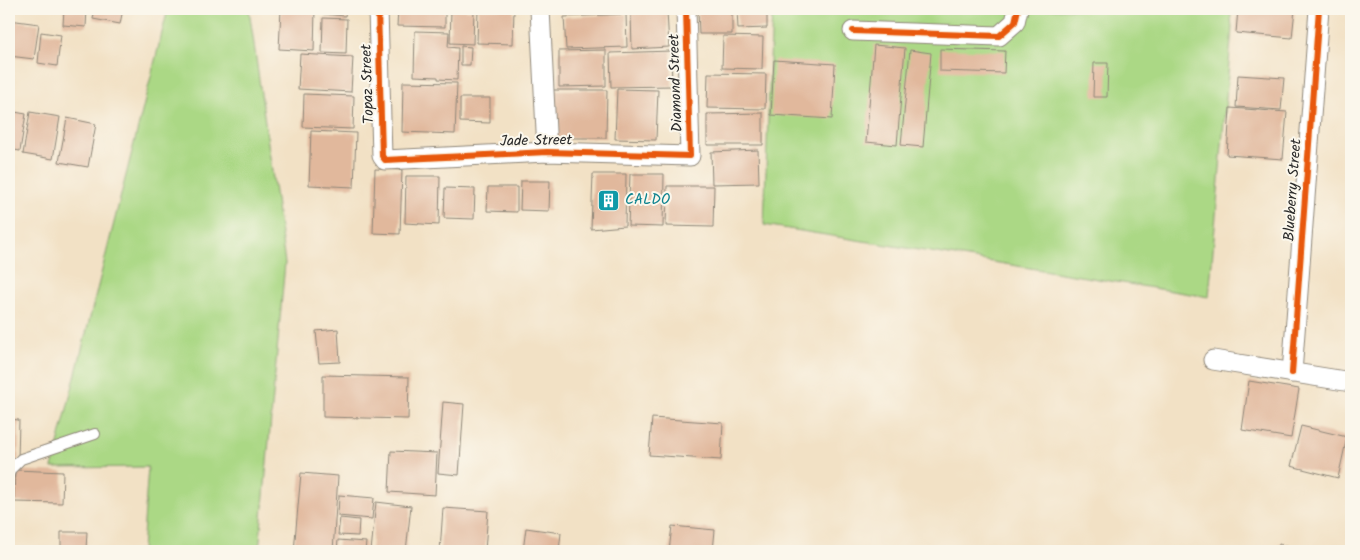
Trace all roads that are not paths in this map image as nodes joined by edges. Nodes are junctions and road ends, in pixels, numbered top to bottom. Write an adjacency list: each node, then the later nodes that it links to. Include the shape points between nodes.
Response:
1 (378, 9): 9 (street, Topaz Street)
2 (540, 9): 7 (street)
3 (686, 9): 8 (street, Diamond Street)
4 (1018, 9): 6 (street, via 1015,22 999,36)
5 (1319, 9): 11 (street, Blueberry Street)
6 (853, 31)
7 (547, 152): 8 (street, Jade Street); 9 (street, Jade Street)
8 (690, 156)
9 (382, 158)
10 (1213, 360): 11 (street)
11 (1292, 373): 12 (street)
12 (1351, 382)
13 (95, 434): 14 (lane, via 21,458)
14 (9, 474)

